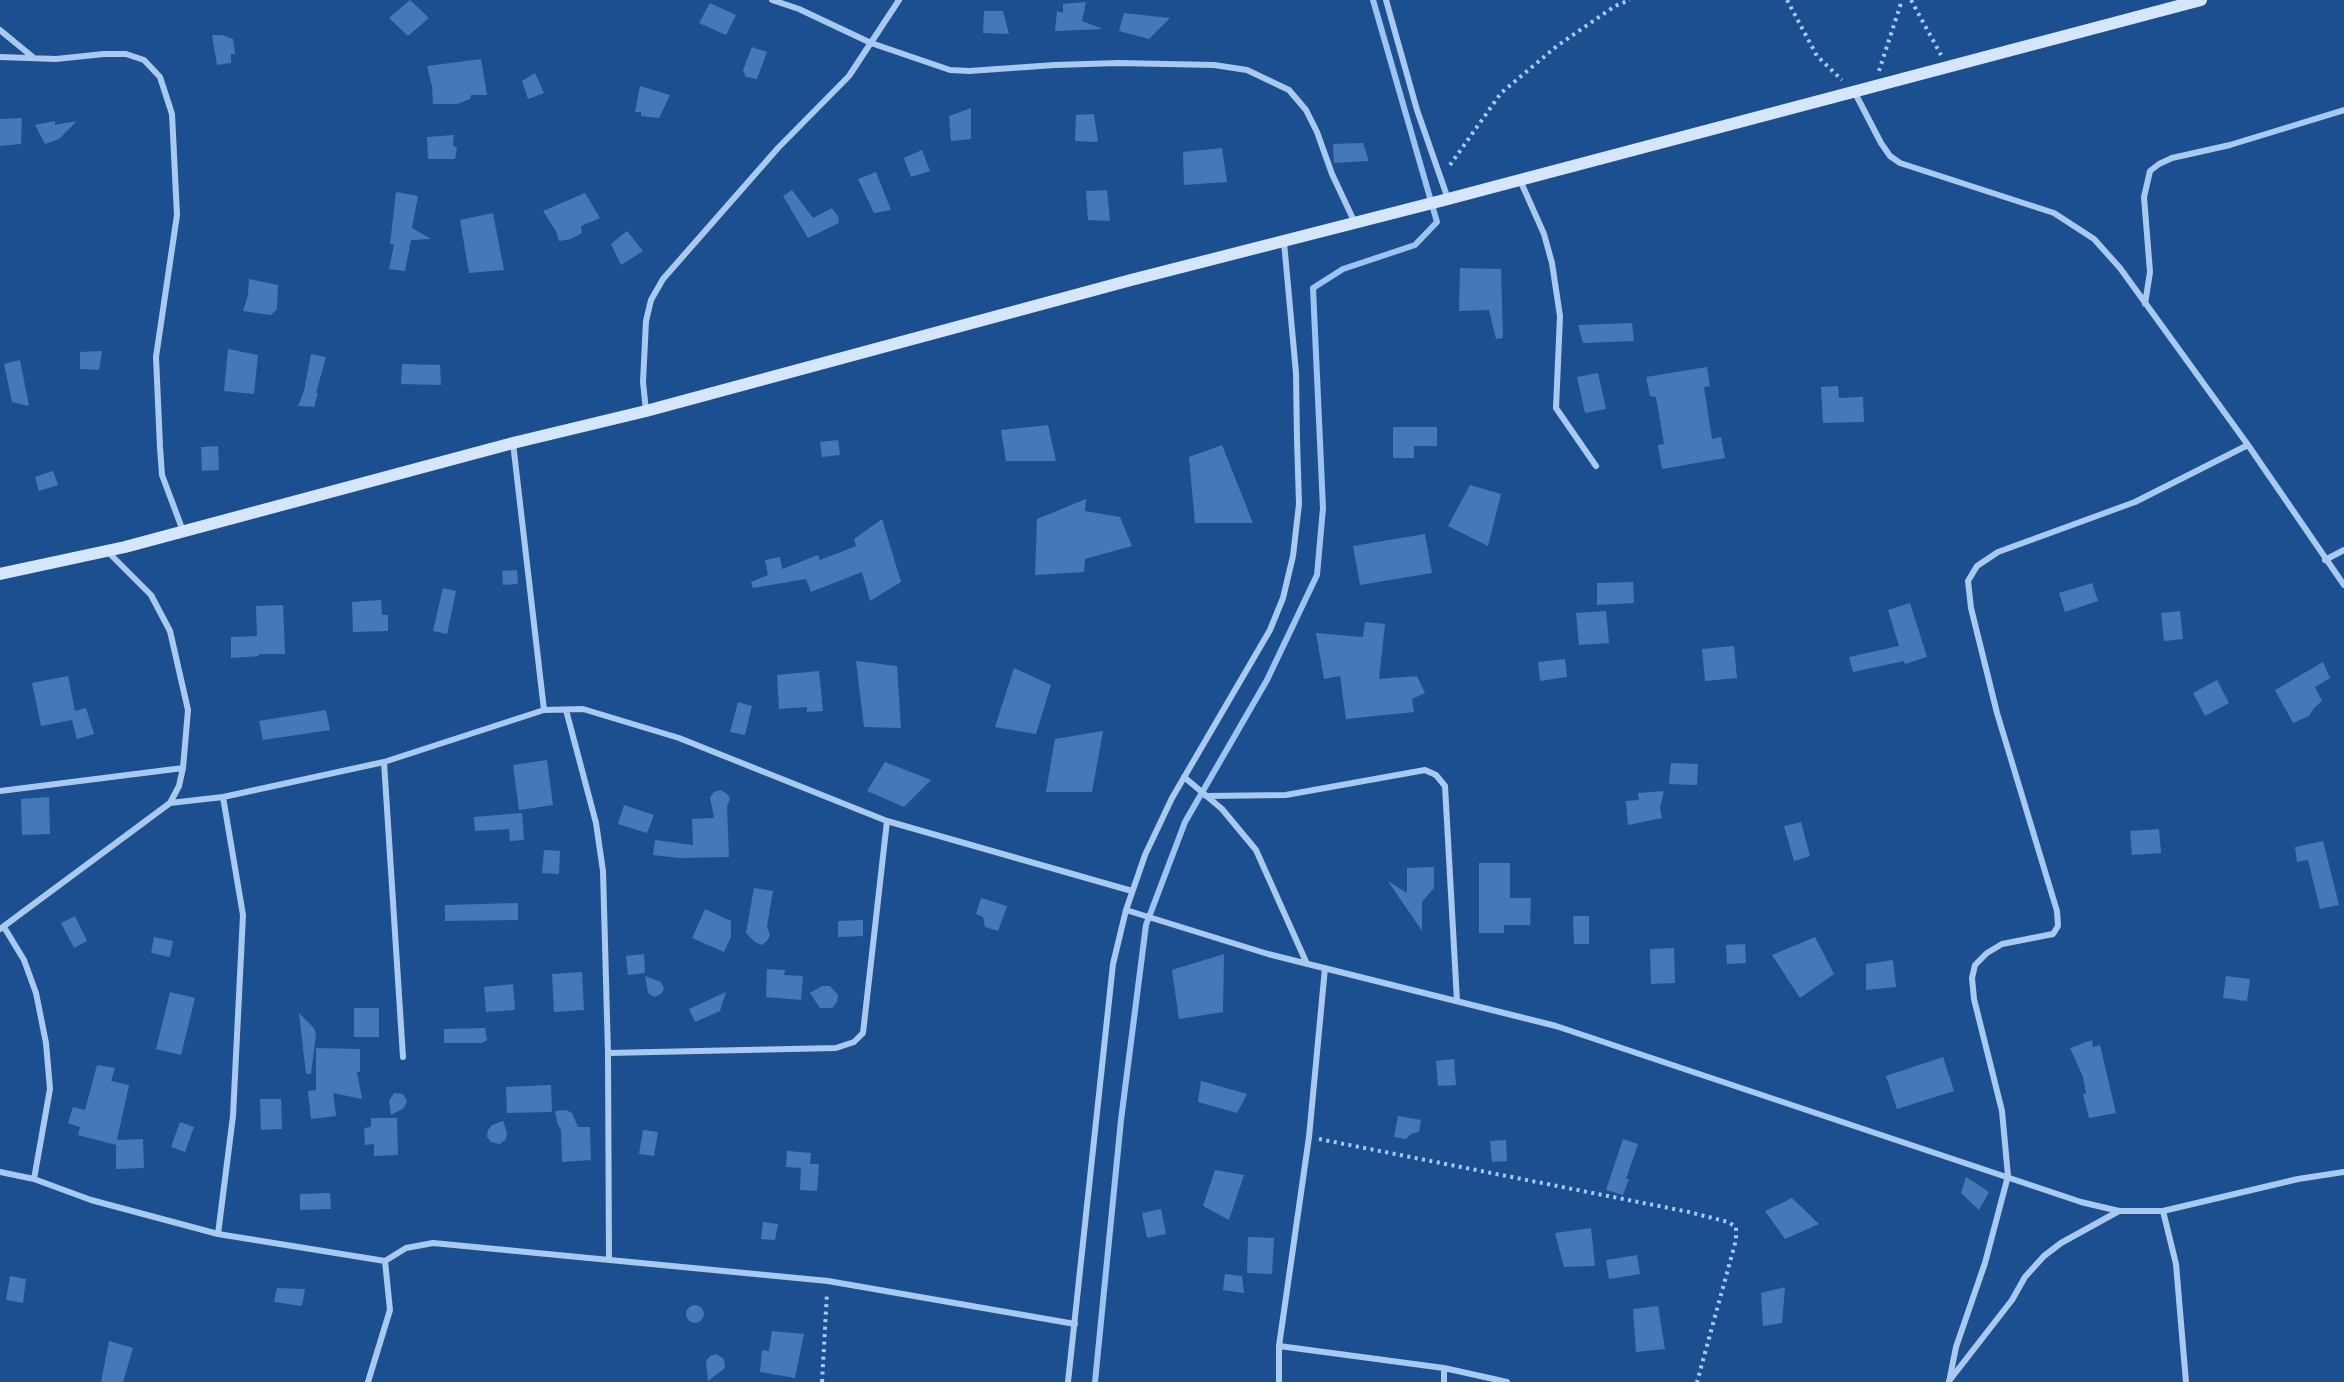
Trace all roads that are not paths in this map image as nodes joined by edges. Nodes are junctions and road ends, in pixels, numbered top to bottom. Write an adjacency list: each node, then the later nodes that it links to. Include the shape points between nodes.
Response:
1 (772, 0): 6 (street)
2 (899, 0): 6 (street)
3 (1386, 0): 12 (street, via 1417,110)
4 (2201, 0): 9 (main road)
5 (0, 30): 8 (street)
6 (871, 43): 13 (street, via 950,70 969,72 1118,63 1214,65 1247,70 1289,90 1305,110); 16 (street, via 849,76 778,148 663,279 651,300 646,321)
7 (0, 57): 8 (street)
8 (35, 58): 20 (street, via 126,54 144,60 160,77 172,114 177,215 156,357 162,475)
9 (1854, 91): 11 (main road); 15 (street, via 1890,156 1912,168 2054,213 2100,246)
10 (2344, 110): 15 (street, via 2230,146 2172,158 2150,171 2144,197 2150,272)
11 (1520, 180): 12 (main road); 19 (street, via 1552,263 1560,316 1556,408)
12 (1448, 199): 13 (main road)
13 (1355, 224): 14 (main road)
14 (1284, 242): 16 (main road); 30 (street, via 1296,373 1299,504 1293,556 1270,630)
15 (2145, 304): 18 (street)
16 (646, 411): 17 (main road)
17 (513, 443): 20 (main road); 26 (street)
18 (2248, 444): 23 (street); 46 (street, via 2134,502 1998,552 1977,566 1968,582 1997,713 2058,918 2053,934 2002,944 1987,953 1975,965 1972,978 2002,1111)
19 (1596, 466)
20 (183, 532): 22 (main road)
21 (2344, 550): 23 (street)
22 (107, 551): 24 (main road); 29 (street, via 152,595 170,631 188,710)
23 (2325, 560): 25 (street)
24 (0, 574)
25 (2344, 585)
26 (544, 710): 27 (street); 28 (street)
27 (566, 710): 35 (street, via 583,709 679,738); 42 (street, via 596,823 603,871)
28 (384, 762): 33 (street); 43 (street)
29 (183, 768): 31 (street); 34 (street)
30 (1184, 777): 32 (street); 36 (street, via 1145,855)
31 (0, 791)
32 (1206, 796): 39 (street, via 1256,850); 41 (street, via 1286,795 1425,770 1436,775 1445,786)
33 (223, 798): 34 (street); 50 (street, via 243,915 233,1116)
34 (170, 803): 38 (street)
35 (887, 820): 36 (street); 42 (street, via 863,1033 854,1042 836,1048)
36 (1132, 891): 37 (street)
37 (1126, 910): 39 (street); 53 (street, via 1113,964)
38 (2, 928): 47 (street, via 24,960 36,993 46,1043 50,1089)
39 (1307, 964): 40 (street)
40 (1325, 968): 41 (street); 54 (street, via 1309,1137)
41 (1457, 1001): 46 (street, via 1556,1026)
42 (608, 1053): 51 (street)
43 (404, 1057)
44 (0, 1172): 47 (street)
45 (2344, 1172): 48 (street)
46 (2008, 1176): 49 (street); 61 (street)
47 (34, 1179): 50 (street, via 91,1200)
48 (2163, 1210): 49 (street); 62 (street, via 2176,1264)
49 (2119, 1211): 61 (street, via 2044,1256)
50 (218, 1234): 52 (street)
51 (609, 1260): 52 (street, via 433,1243 406,1248); 53 (street, via 828,1281)
52 (385, 1261): 56 (street, via 390,1310)
53 (1075, 1324): 57 (street)
54 (1279, 1346): 55 (street); 58 (street)
55 (1444, 1368): 59 (street); 60 (street)
56 (368, 1382)
57 (1068, 1382)
58 (1279, 1382)
59 (1444, 1382)
60 (1507, 1382)
61 (1949, 1382)
62 (2186, 1382)

